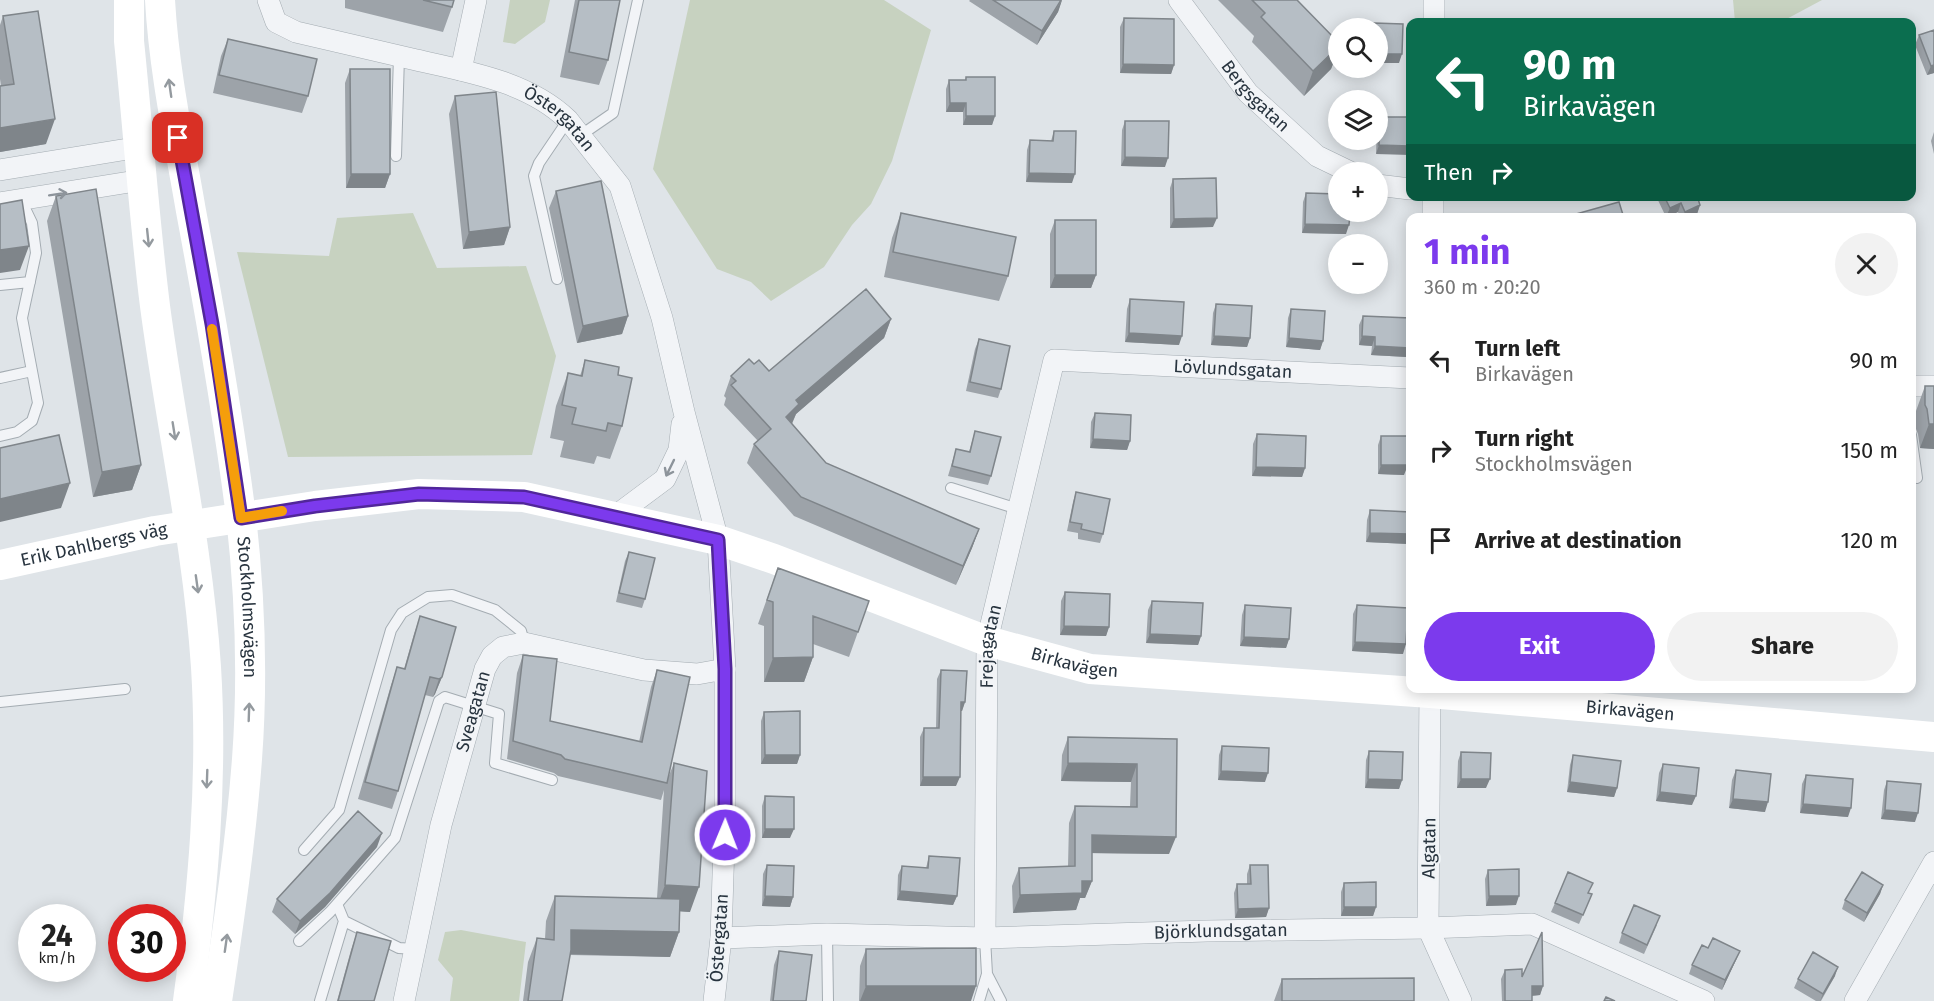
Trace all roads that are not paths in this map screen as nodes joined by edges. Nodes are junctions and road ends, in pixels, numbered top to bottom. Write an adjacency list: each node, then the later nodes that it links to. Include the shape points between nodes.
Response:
1 (129, 0): 12 (main road, via 129,41)
2 (160, 0): 36 (main road, Stockholmsvägen, one-way to 2, via 214,335 170,92)
3 (268, 0): 9 (street, Östergatan, via 276,22 296,32)
4 (476, 0): 10 (street)
5 (638, 0): 11 (lane, via 613,113)
6 (1179, 0): 14 (street, Bergsgatan, via 1248,93 1317,156)
7 (1434, 0): 8 (street)
8 (1434, 18)
9 (399, 56): 10 (street, Östergatan); 13 (lane)
10 (461, 70): 11 (street, Östergatan, via 514,86 559,111)
11 (575, 127): 20 (lane, via 540,163 534,176); 29 (street, Östergatan, via 620,186 662,318)
12 (140, 147): 15 (street); 16 (main road)
13 (396, 156)
14 (1329, 162)
15 (8, 169): 19 (street)
16 (142, 180): 19 (street, one-way to 16); 37 (main road, one-way to 37, via 155,306)
17 (1388, 186): 18 (street)
18 (1406, 189)
19 (10, 201): 21 (lane, via 32,223 36,253)
20 (557, 279)
21 (30, 282): 22 (lane); 24 (lane, via 22,318)
22 (0, 285)
23 (1054, 360): 26 (street, Lövlundsgatan); 34 (street, Frejagatan)
24 (32, 371): 25 (lane); 30 (lane, via 38,403 32,422 17,432)
25 (0, 378)
26 (1406, 378)
27 (1916, 386): 28 (street)
28 (1934, 386)
29 (684, 412): 35 (street, Östergatan, one-way to 35, via 679,450 665,479); 38 (street, Östergatan)
30 (0, 436)
31 (1916, 471): 32 (lane)
32 (1917, 478)
33 (951, 488): 34 (lane)
34 (1018, 508): 40 (street, Frejagatan)
35 (614, 517): 36 (main road, Birkavägen, via 524,497 419,494); 38 (main road, Birkavägen)
36 (241, 518): 37 (main road, Erik Dahlbergs väg); 63 (main road, Stockholmsvägen, one-way to 36, via 247,757 249,644)
37 (189, 526): 39 (main road, Erik Dahlbergs väg); 62 (main road, one-way to 62, via 206,666 208,731 201,883)
38 (718, 540): 40 (main road, Birkavägen); 42 (street, Östergatan)
39 (0, 565)
40 (987, 641): 44 (main road, Birkavägen, via 1090,669); 58 (street, Frejagatan)
41 (524, 643): 42 (street, via 644,670 697,675); 48 (street, Sveagatan, via 502,647 492,656); 51 (lane, via 521,631 495,610 452,595 428,597 402,613 391,630 339,810)
42 (725, 669): 57 (street, Östergatan)
43 (125, 689): 47 (lane)
44 (1406, 689)
45 (1430, 693): 55 (street, Algatan)
46 (1452, 693): 49 (main road, Birkavägen)
47 (0, 702)
48 (475, 706): 50 (lane, via 499,714 495,763); 53 (lane, via 445,697 439,701 395,838); 60 (street, Sveagatan, via 441,825)
49 (1934, 736)
50 (552, 780)
51 (304, 850)
52 (1934, 862): 72 (street)
53 (338, 904): 54 (lane); 59 (lane)
54 (344, 921): 60 (lane, via 399,948); 64 (lane)
55 (1428, 928): 58 (street, Björklundsgatan, via 1206,930); 70 (street, Algatan); 71 (street, Björklundsgatan, via 1532,924)
56 (827, 934): 57 (street, Björklundsgatan); 58 (street, Björklundsgatan); 67 (lane)
57 (721, 938): 66 (street, Östergatan)
58 (986, 938): 61 (lane)
59 (299, 940)
60 (414, 949): 65 (street, Sveagatan)
61 (987, 974): 68 (lane); 69 (lane)
62 (188, 1001)
63 (218, 1001)
64 (320, 1001)
65 (404, 1001)
66 (714, 1001)
67 (828, 1001)
68 (979, 1001)
69 (1001, 1001)
70 (1461, 1001)
71 (1704, 1001)
72 (1855, 1001)

